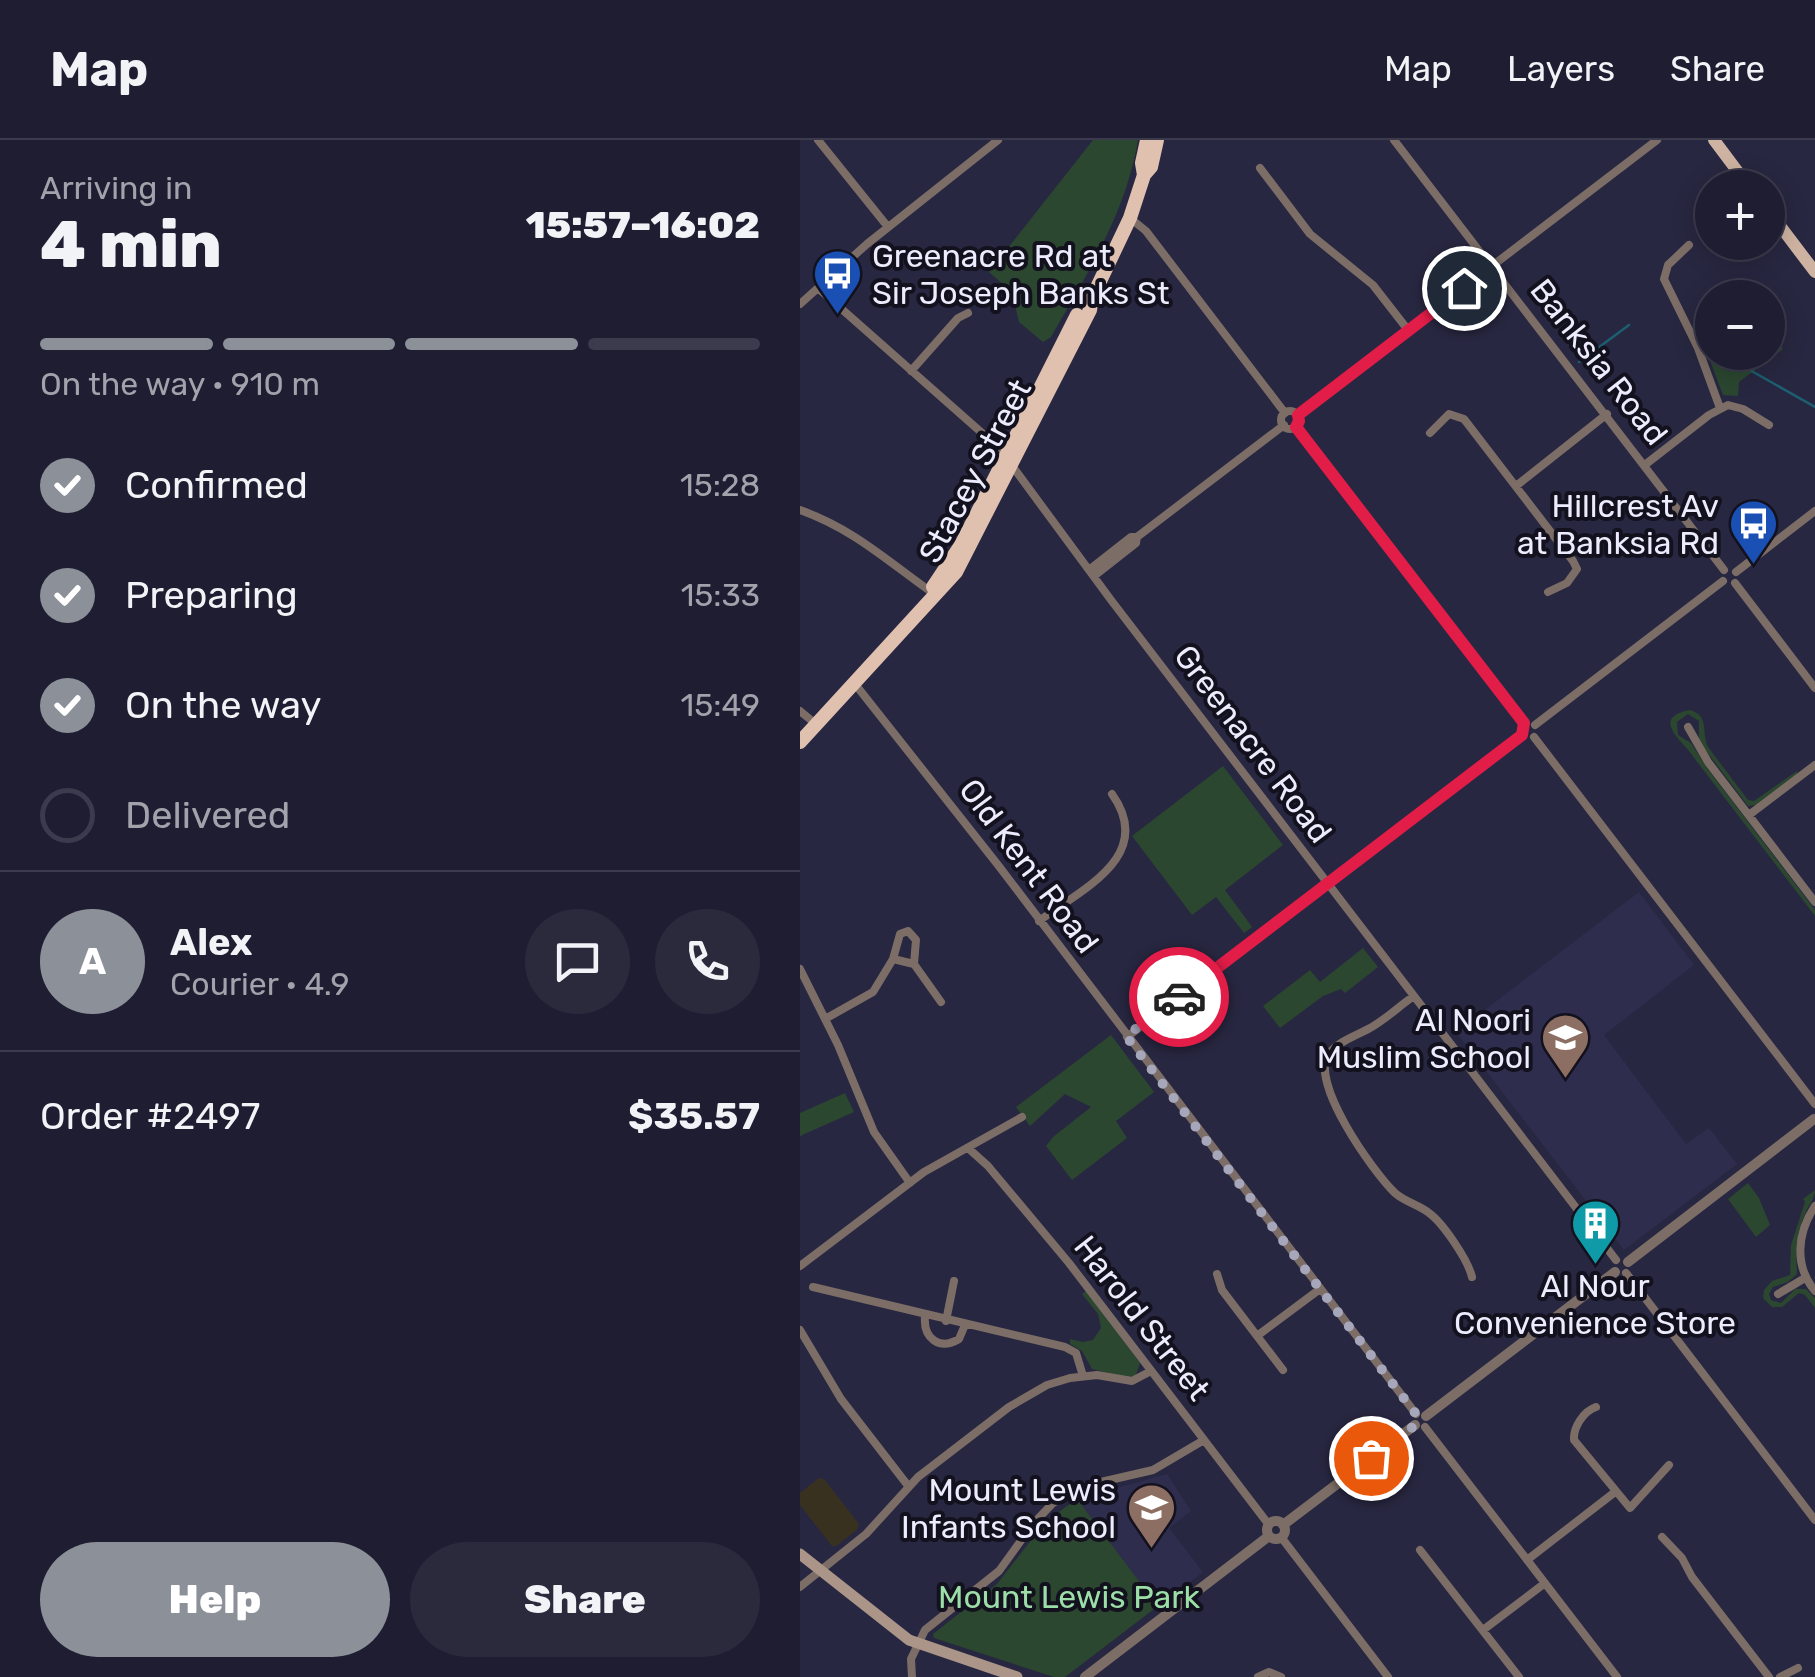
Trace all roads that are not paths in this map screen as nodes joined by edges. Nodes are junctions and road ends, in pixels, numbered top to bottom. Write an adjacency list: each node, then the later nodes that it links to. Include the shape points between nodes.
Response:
1 (818, 140): 12 (street)
2 (998, 140): 12 (street)
3 (1147, 140): 10 (highway, Stacey Street)
4 (1160, 140): 10 (highway, Stacey Street)
5 (1394, 140): 15 (street, Banksia Road)
6 (1657, 140): 15 (street)
7 (1714, 140): 9 (main road)
8 (1260, 168): 22 (street, via 1310,234 1373,285)
9 (1736, 170)
10 (1144, 176): 11 (highway, Stacey Street)
11 (1130, 218): 25 (street); 32 (highway, Stacey Street, via 1092,298 1063,339)
12 (888, 228): 19 (street)
13 (1785, 232): 16 (main road)
14 (1689, 245): 18 (street)
15 (1492, 266): 22 (street); 26 (street, Banksia Road)
16 (1815, 272)
17 (1651, 274): 18 (street)
18 (1664, 274): 24 (street)
19 (818, 289): 20 (street); 23 (street, Greenacre Road)
20 (800, 304)
21 (968, 313): 23 (street)
22 (1408, 330): 27 (street)
23 (911, 371): 32 (street, Greenacre Road)
24 (1720, 408): 28 (street, via 1736,406); 33 (street)
25 (1285, 413): 27 (street); 29 (street)
26 (1607, 414): 33 (street, Banksia Road); 34 (street)
27 (1298, 415): 30 (street)
28 (1769, 425)
29 (1284, 426): 30 (street); 39 (street)
30 (1296, 427): 47 (street)
31 (1430, 432): 34 (street, via 1458,411)
32 (1008, 460): 39 (street, Greenacre Road); 42 (highway, Stacey Street); 44 (highway, Stacey Street, via 956,572)
33 (1646, 464): 37 (street, Banksia Road)
34 (1516, 486): 43 (street, via 1580,569)
35 (800, 510): 42 (street, via 859,537)
36 (1815, 511): 38 (street)
37 (1724, 570): 38 (street); 40 (street)
38 (1736, 572): 41 (street)
39 (1091, 573): 56 (street, Greenacre Road)
40 (1723, 582): 41 (street); 48 (street)
41 (1735, 582): 45 (street)
42 (930, 591): 46 (highway, Stacey Street)
43 (1548, 592)
44 (855, 684): 52 (highway, Stacey Street); 58 (street, Old Kent Road)
45 (1815, 688)
46 (804, 721)
47 (1524, 723): 48 (street); 50 (street)
48 (1536, 725): 51 (street)
49 (1688, 727): 55 (street)
50 (1522, 735): 51 (street); 56 (street)
51 (1534, 736): 66 (street)
52 (800, 742)
53 (1815, 765): 55 (street)
54 (1112, 794): 58 (street, via 1126,819 1121,853)
55 (1749, 815): 57 (street)
56 (1328, 884): 62 (street, Greenacre Road); 65 (street)
57 (1815, 902)
58 (1039, 922): 65 (street, Old Kent Road)
59 (893, 959): 60 (street); 60 (street, via 900,934 908,931 916,940); 64 (street, via 873,992)
60 (914, 964): 63 (street)
61 (800, 969): 64 (street)
62 (1414, 996): 73 (street, Greenacre Road); 75 (street, via 1332,1050 1324,1070 1342,1120 1367,1157 1398,1196 1432,1215)
63 (941, 1002)
64 (826, 1019): 70 (street, via 874,1132)
65 (1126, 1036): 79 (street, Old Kent Road)
66 (1815, 1106): 68 (street)
67 (1022, 1117): 69 (street)
68 (1815, 1119): 73 (street)
69 (968, 1148): 70 (street); 87 (street, Harold Street)
70 (910, 1183): 72 (street)
71 (1815, 1206): 76 (street, via 1800,1248)
72 (800, 1266)
73 (1621, 1267): 91 (street); 96 (street, Greenacre Road)
74 (1217, 1274): 86 (street)
75 (1472, 1276)
76 (1805, 1278): 80 (street); 81 (street)
77 (954, 1281): 83 (street)
78 (813, 1287): 82 (street)
79 (1320, 1289): 86 (street); 91 (street, Old Kent Road)
80 (1815, 1291)
81 (1778, 1294)
82 (925, 1316): 83 (street); 84 (street, via 928,1336 940,1344 959,1340)
83 (946, 1321): 84 (street)
84 (964, 1325): 89 (street, via 1071,1350)
85 (800, 1330): 94 (street, via 841,1399)
86 (1257, 1336): 88 (street)
87 (1151, 1370): 89 (street, via 1132,1381); 92 (street, Harold Street)
88 (1284, 1370)
89 (1083, 1376): 94 (street, via 1047,1385 1010,1407)
90 (1596, 1407): 95 (street, via 1574,1437)
91 (1420, 1420): 97 (street); 101 (street, Old Kent Road)
92 (1204, 1440): 97 (street, Harold Street); 106 (street, via 1153,1470 1088,1485 1053,1503 999,1570 929,1626)
93 (1669, 1465): 95 (street, via 1630,1508)
94 (908, 1486): 102 (street, via 866,1534)
95 (1615, 1492): 101 (street)
96 (1815, 1520)
97 (1275, 1531): 110 (street); 113 (street, Harold Street)
98 (1662, 1537): 116 (street)
99 (1420, 1550): 105 (street)
100 (800, 1554): 102 (main road)
101 (1527, 1560): 103 (street, Old Kent Road)
102 (820, 1570): 104 (street); 106 (main road)
103 (1545, 1583): 105 (street); 115 (street, Old Kent Road)
104 (800, 1587)
105 (1483, 1630): 114 (street)
106 (917, 1644): 108 (street); 109 (main road)
107 (1798, 1668): 117 (street)
108 (912, 1677)
109 (1017, 1677)
110 (1085, 1677)
111 (1258, 1677): 112 (street)
112 (1281, 1677)
113 (1388, 1677)
114 (1519, 1677)
115 (1616, 1677)
116 (1769, 1677)
117 (1780, 1677)

